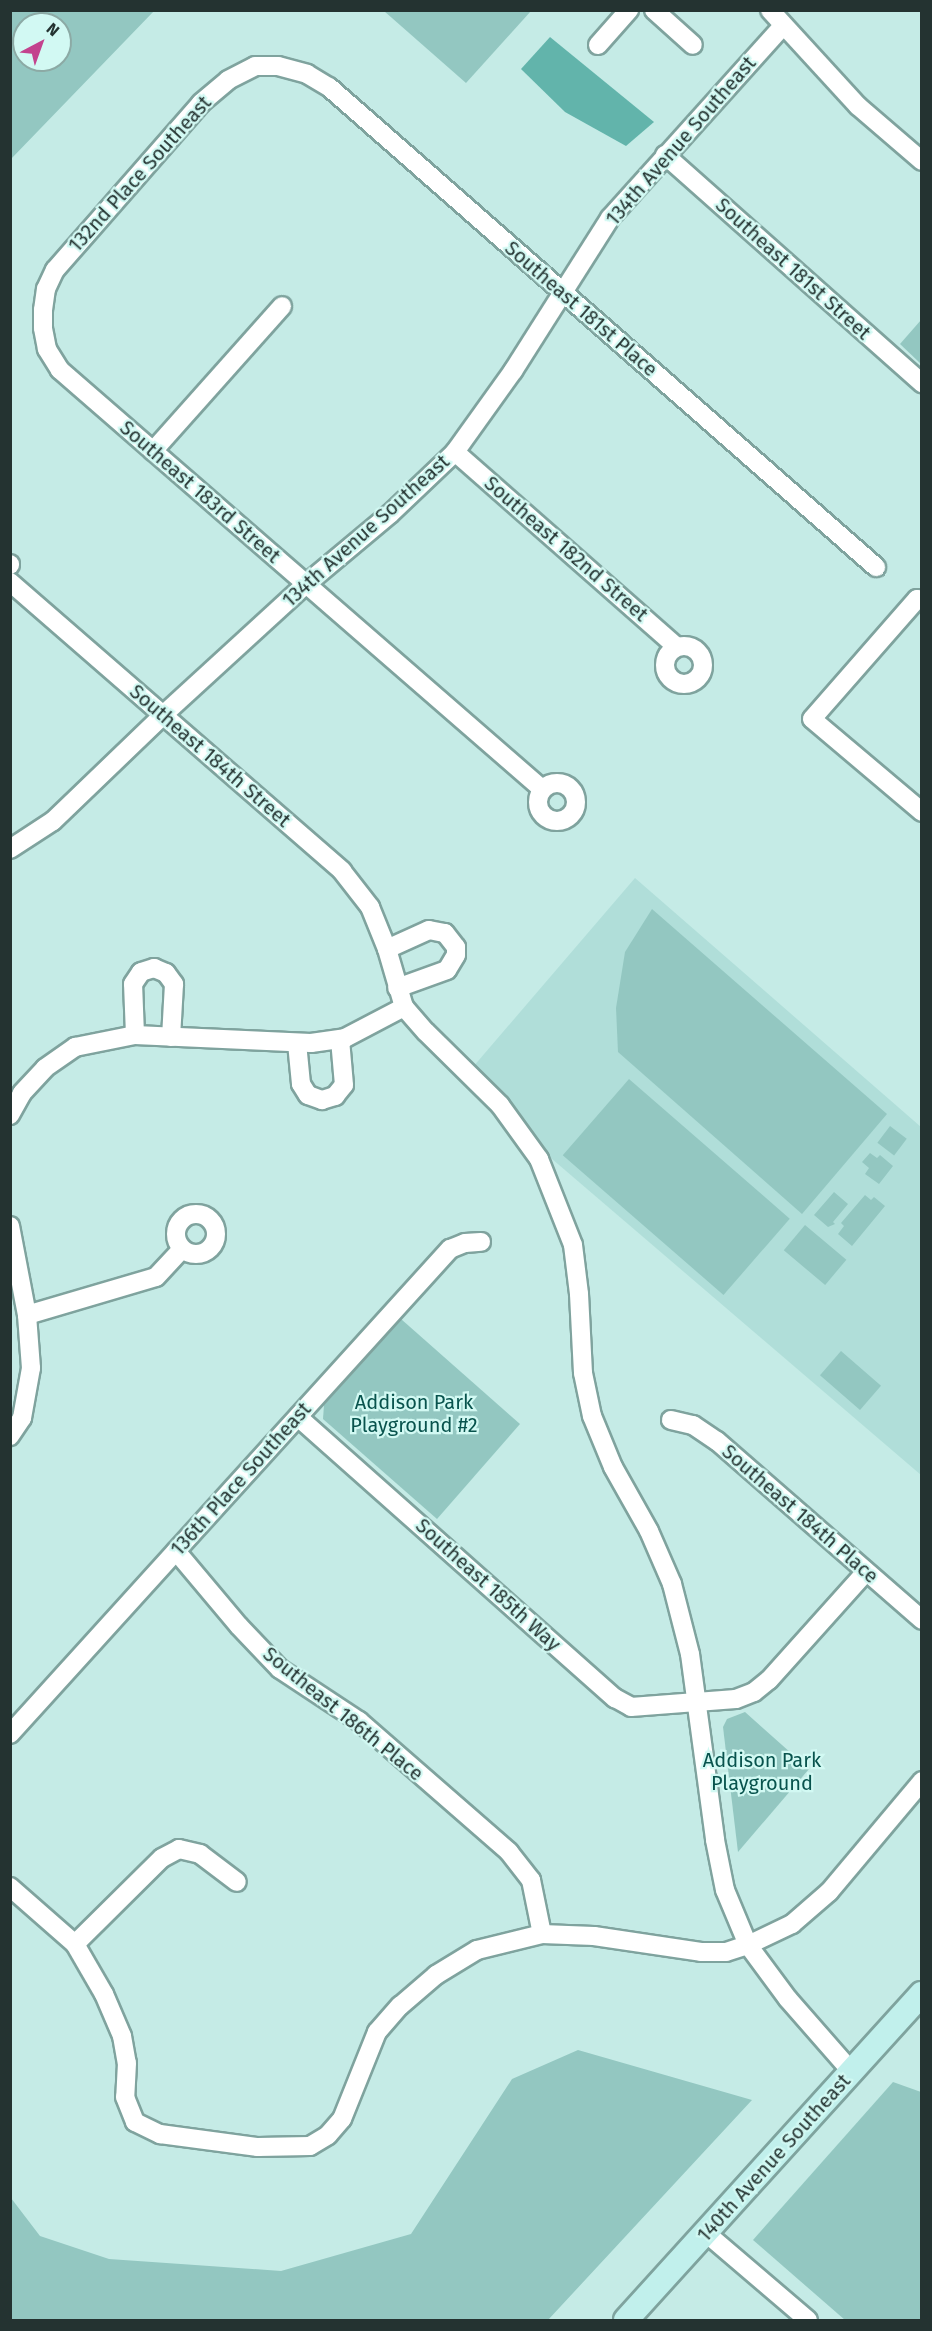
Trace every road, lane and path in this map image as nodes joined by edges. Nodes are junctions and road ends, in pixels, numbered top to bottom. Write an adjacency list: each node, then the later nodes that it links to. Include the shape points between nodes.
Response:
1 (629, 10): 5 (street)
2 (654, 10): 6 (street)
3 (770, 10): 4 (street)
4 (783, 26): 8 (street, 134th Avenue Southeast); 9 (street, via 858,106)
5 (598, 45)
6 (693, 45)
7 (278, 66): 10 (street, Southeast 181st Place, via 307,74 329,87); 12 (street, 132nd Place Southeast, via 255,66 228,80 201,103 55,270 46,289)
8 (665, 155): 10 (street, 134th Avenue Southeast, via 610,218); 13 (street, Southeast 181st Street)
9 (921, 160)
10 (563, 293): 15 (street, 134th Avenue Southeast); 16 (street, Southeast 181st Place)
11 (282, 306): 14 (street)
12 (43, 321): 14 (street, Southeast 183rd Street, via 47,349 60,370)
13 (921, 383)
14 (153, 451): 18 (street, Southeast 183rd Street)
15 (455, 452): 18 (street, 134th Avenue Southeast, via 390,514); 20 (street, Southeast 182nd Street)
16 (876, 567)
17 (10, 582): 21 (street, Southeast 184th Street)
18 (305, 585): 21 (street, 134th Avenue Southeast); 22 (street, Southeast 183rd Street)
19 (919, 600): 23 (street, via 812,719)
20 (677, 647)
21 (163, 715): 24 (street, 134th Avenue Southeast, via 53,822); 25 (street, Southeast 184th Street, via 342,871 370,907)
22 (543, 789)
23 (921, 812)
24 (10, 849)
25 (387, 949): 26 (street, Southeast 184th Street); 26 (street, via 429,930 445,933 456,947 456,956 447,970)
26 (397, 988): 27 (street, Southeast 184th Street)
27 (404, 1007): 30 (street); 43 (street, Southeast 184th Street, via 500,1105 539,1159 558,1203 573,1245 583,1373 592,1416 672,1584 690,1654)
28 (135, 1035): 29 (street); 29 (street, via 133,984 141,972 154,968 166,973 174,984); 32 (street, via 75,1047 37,1076)
29 (171, 1037): 31 (street)
30 (340, 1039): 31 (street); 31 (street, via 344,1085 335,1096 322,1100 308,1095 301,1084)
31 (297, 1043)
32 (10, 1115)
33 (10, 1226): 36 (street)
34 (482, 1242): 37 (street, 136th Place Southeast, via 450,1249)
35 (182, 1249): 36 (street, via 156,1277)
36 (27, 1315): 39 (street, via 31,1368 22,1418)
37 (298, 1417): 40 (street, 136th Place Southeast); 43 (street, Southeast 185th Way, via 615,1698 632,1707)
38 (671, 1420): 41 (street, Southeast 184th Place, via 693,1425 717,1441)
39 (10, 1436)
40 (176, 1551): 44 (street, 136th Place Southeast); 48 (street, Southeast 186th Place, via 280,1669 359,1721 508,1851 531,1880)
41 (866, 1572): 42 (street, Southeast 184th Place); 43 (street, Southeast 185th Way, via 761,1686 736,1699)
42 (921, 1620)
43 (697, 1704): 50 (street, Southeast 184th Street, via 714,1840 725,1890)
44 (10, 1734)
45 (921, 1781): 50 (street, via 829,1892 792,1924)
46 (237, 1882): 49 (street, via 200,1854 179,1849 162,1858)
47 (10, 1887): 49 (street)
48 (542, 1934): 49 (street, via 477,1950 436,1975 400,2006 377,2032 342,2119 328,2135 310,2146 258,2147 160,2134 135,2122 125,2097 127,2063 122,2036 104,1994); 50 (street, via 594,1936 701,1952 726,1952)
49 (75, 1944)
50 (748, 1945): 52 (street, Southeast 184th Street, via 788,1999)
51 (921, 1994): 52 (main road, 140th Avenue Southeast)
52 (852, 2072): 53 (main road, 140th Avenue Southeast)
53 (706, 2233): 54 (main road, 140th Avenue Southeast); 55 (street)
54 (626, 2320)
55 (808, 2320)

